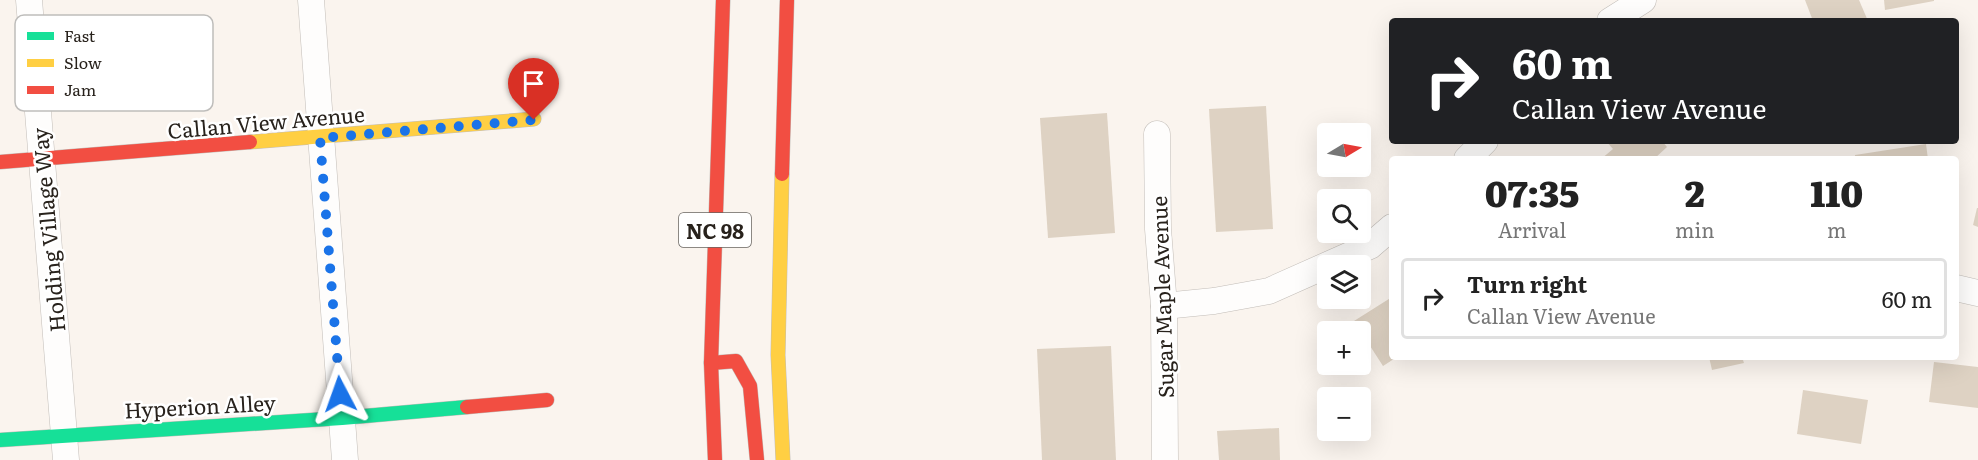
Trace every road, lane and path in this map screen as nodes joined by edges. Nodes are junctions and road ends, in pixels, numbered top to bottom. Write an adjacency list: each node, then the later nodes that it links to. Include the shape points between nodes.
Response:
1 (30, 0): 6 (street, Holding Village Way)
2 (311, 0): 11 (street)
3 (723, 0): 20 (main road, NC 98)
4 (787, 0): 29 (main road, NC 98, via 778,355)
5 (1643, 0): 7 (street)
6 (31, 15)
7 (1615, 18)
8 (38, 111): 14 (street, Holding Village Way)
9 (534, 120): 11 (main road, Callan View Avenue)
10 (1157, 134): 19 (street, Sugar Maple Avenue)
11 (320, 138): 14 (main road, Callan View Avenue); 22 (street)
12 (1482, 144): 13 (street)
13 (1470, 156)
14 (41, 160): 15 (main road, Callan View Avenue); 23 (street, Holding Village Way)
15 (0, 162)
16 (1389, 230): 19 (street, via 1370,246 1269,291)
17 (1959, 289): 18 (street)
18 (1978, 293)
19 (1164, 306): 30 (street, Sugar Maple Avenue)
20 (711, 363): 27 (main road, NC 98); 28 (main road, via 736,361 750,386)
21 (547, 400): 22 (main road, Hyperion Alley)
22 (342, 418): 23 (main road, Hyperion Alley); 26 (street)
23 (64, 434): 24 (main road, Hyperion Alley); 25 (street, Holding Village Way)
24 (0, 440)
25 (66, 460)
26 (345, 460)
27 (715, 460)
28 (757, 460)
29 (783, 460)
30 (1165, 460)

